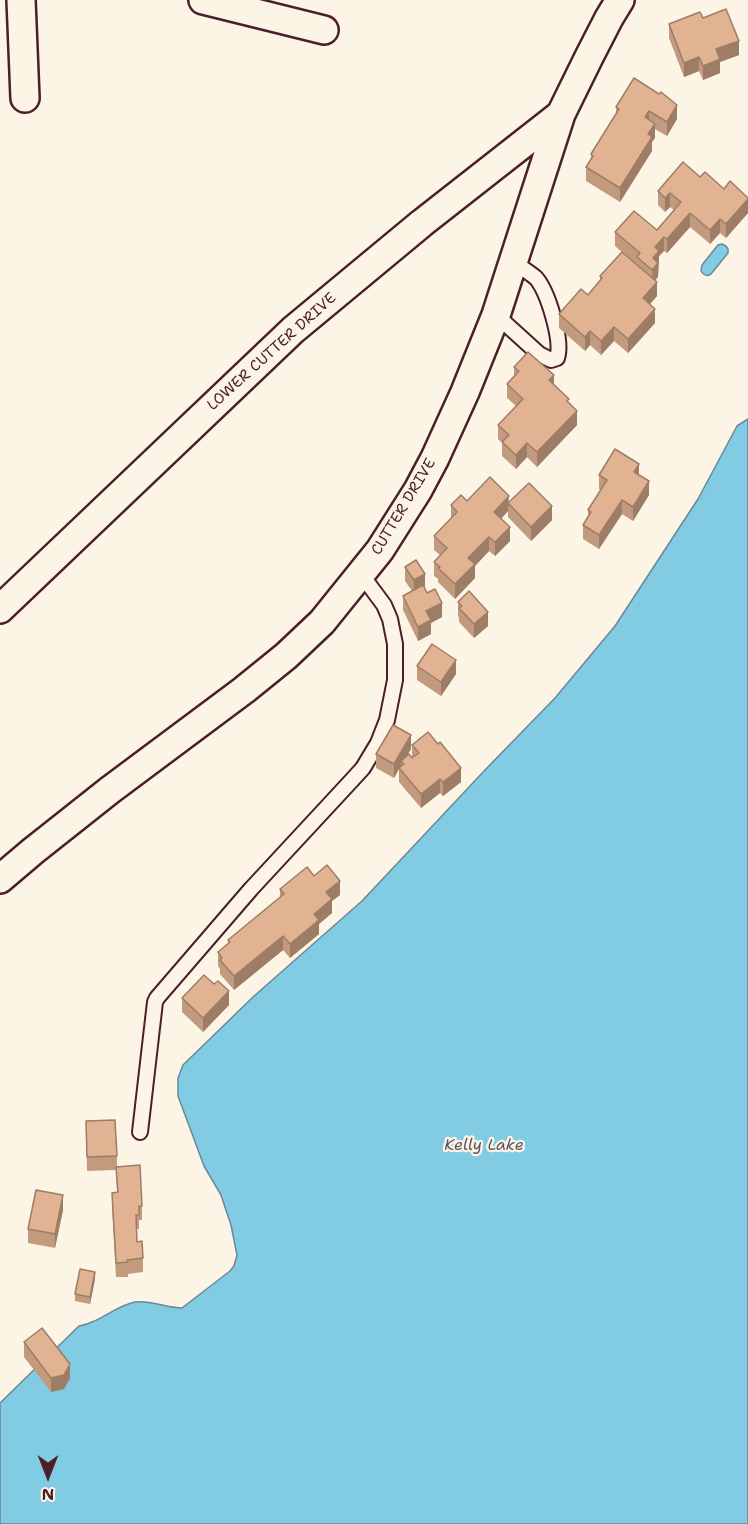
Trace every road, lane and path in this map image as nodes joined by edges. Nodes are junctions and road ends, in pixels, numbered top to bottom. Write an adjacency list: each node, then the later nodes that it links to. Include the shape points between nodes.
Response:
1 (21, 0): 5 (street)
2 (203, 0): 4 (street)
3 (620, 0): 6 (street, CUTTER DRIVE)
4 (324, 30)
5 (25, 98)
6 (561, 114): 7 (street, CUTTER DRIVE); 10 (street, LOWER CUTTER DRIVE, via 293,330)
7 (513, 261): 8 (street, CUTTER DRIVE); 8 (lane, via 536,279 548,298 558,337 557,358 551,360 539,354)
8 (496, 315): 9 (street, CUTTER DRIVE, via 435,458 397,525)
9 (361, 574): 11 (street, CUTTER DRIVE, via 322,622 286,656); 12 (lane, via 384,605 396,644 395,680 384,730 372,755 353,779 157,998)
10 (0, 609)
11 (0, 879)
12 (140, 1132)

